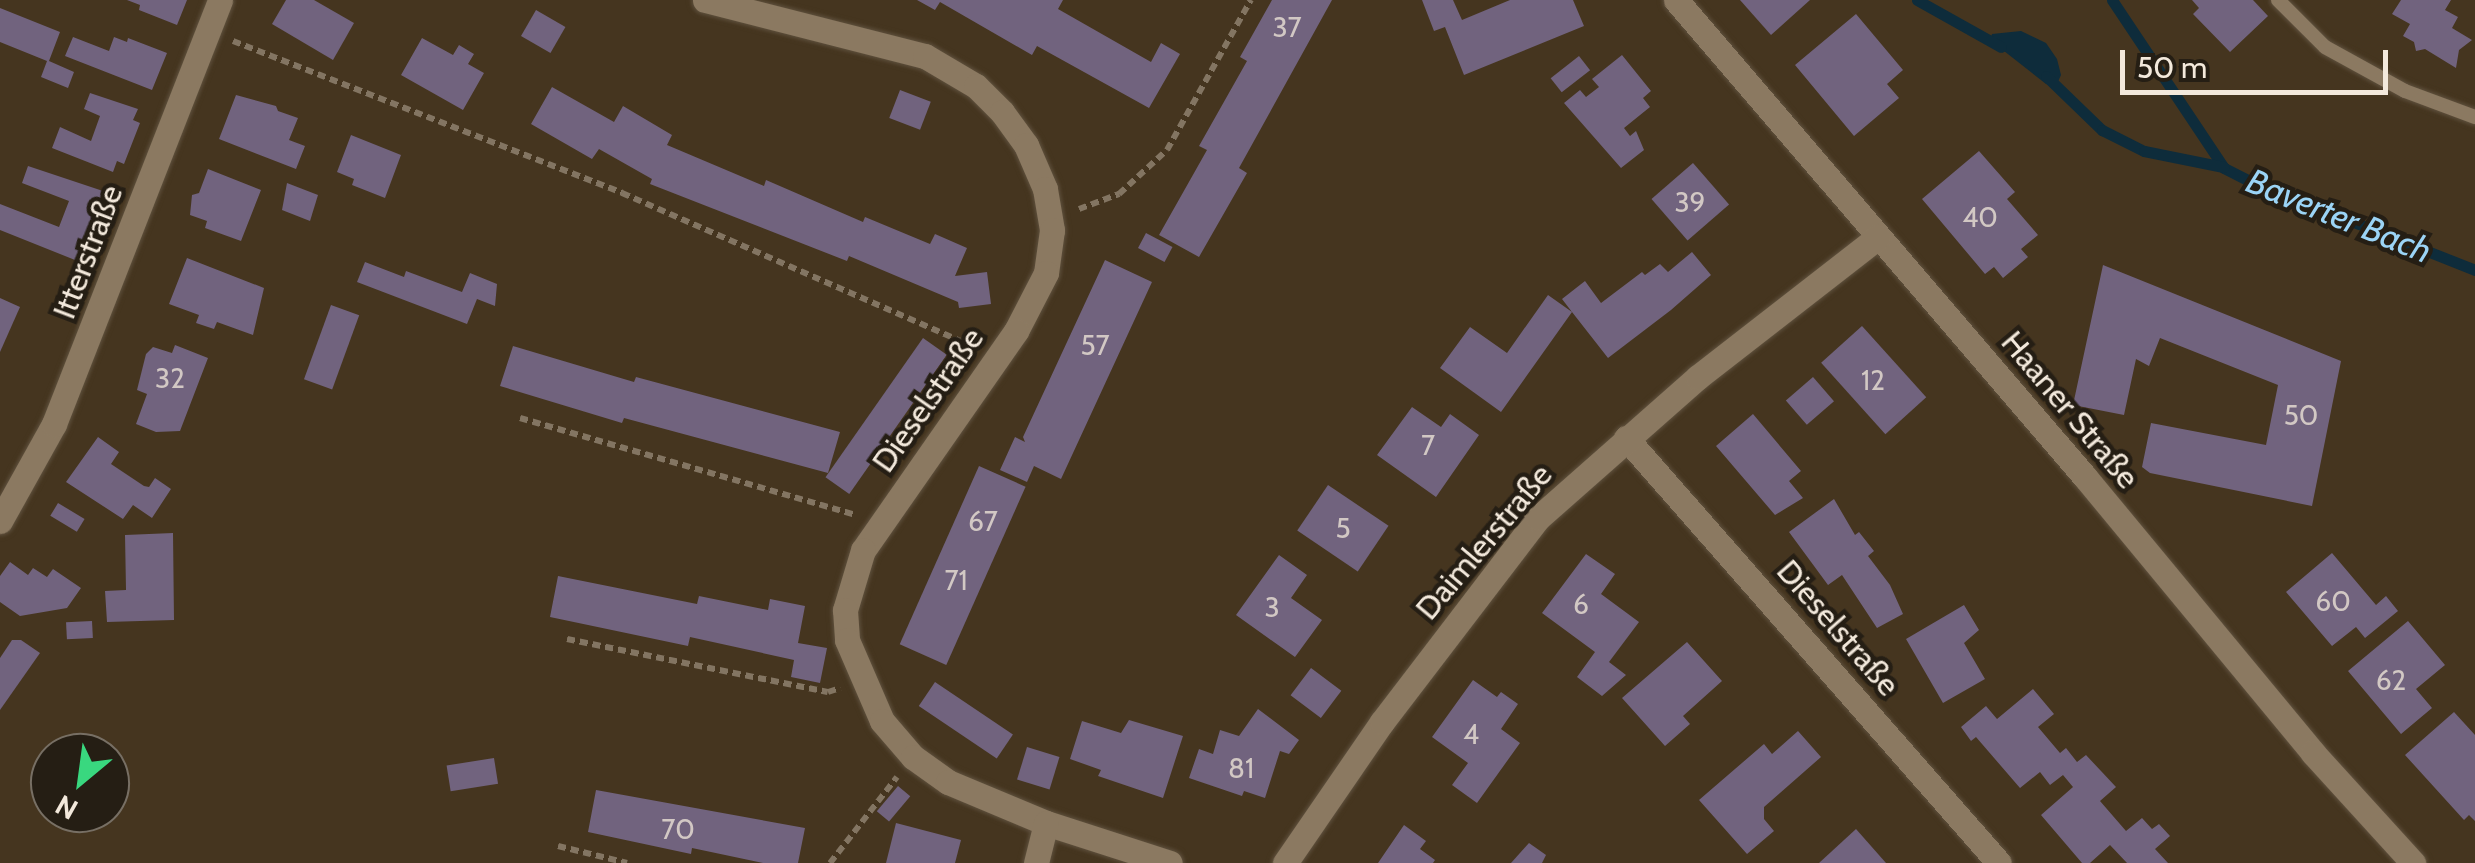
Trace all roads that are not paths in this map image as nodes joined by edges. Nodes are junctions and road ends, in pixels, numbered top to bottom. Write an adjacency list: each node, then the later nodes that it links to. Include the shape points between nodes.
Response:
1 (220, 0): 8 (street, Itterstraße, via 54,424)
2 (705, 0): 9 (street, Dieselstraße, via 906,48 938,62 1002,112 1045,189 1052,242 1029,310 882,522 852,576 845,610 846,640 860,680 882,721 913,757 960,788)
3 (1676, 0): 6 (street, Haaner Straße)
4 (2278, 0): 5 (lane, via 2325,48 2406,91)
5 (2475, 117)
6 (1878, 237): 7 (street, Daimlerstraße); 14 (street, Haaner Straße)
7 (1626, 438): 12 (street, Daimlerstraße, via 1538,518 1484,584); 13 (street, Dieselstraße)
8 (0, 521)
9 (1046, 823): 10 (street); 11 (street, Dieselstraße)
10 (1036, 863)
11 (1170, 863)
12 (1284, 863)
13 (1999, 863)
14 (2413, 863)

